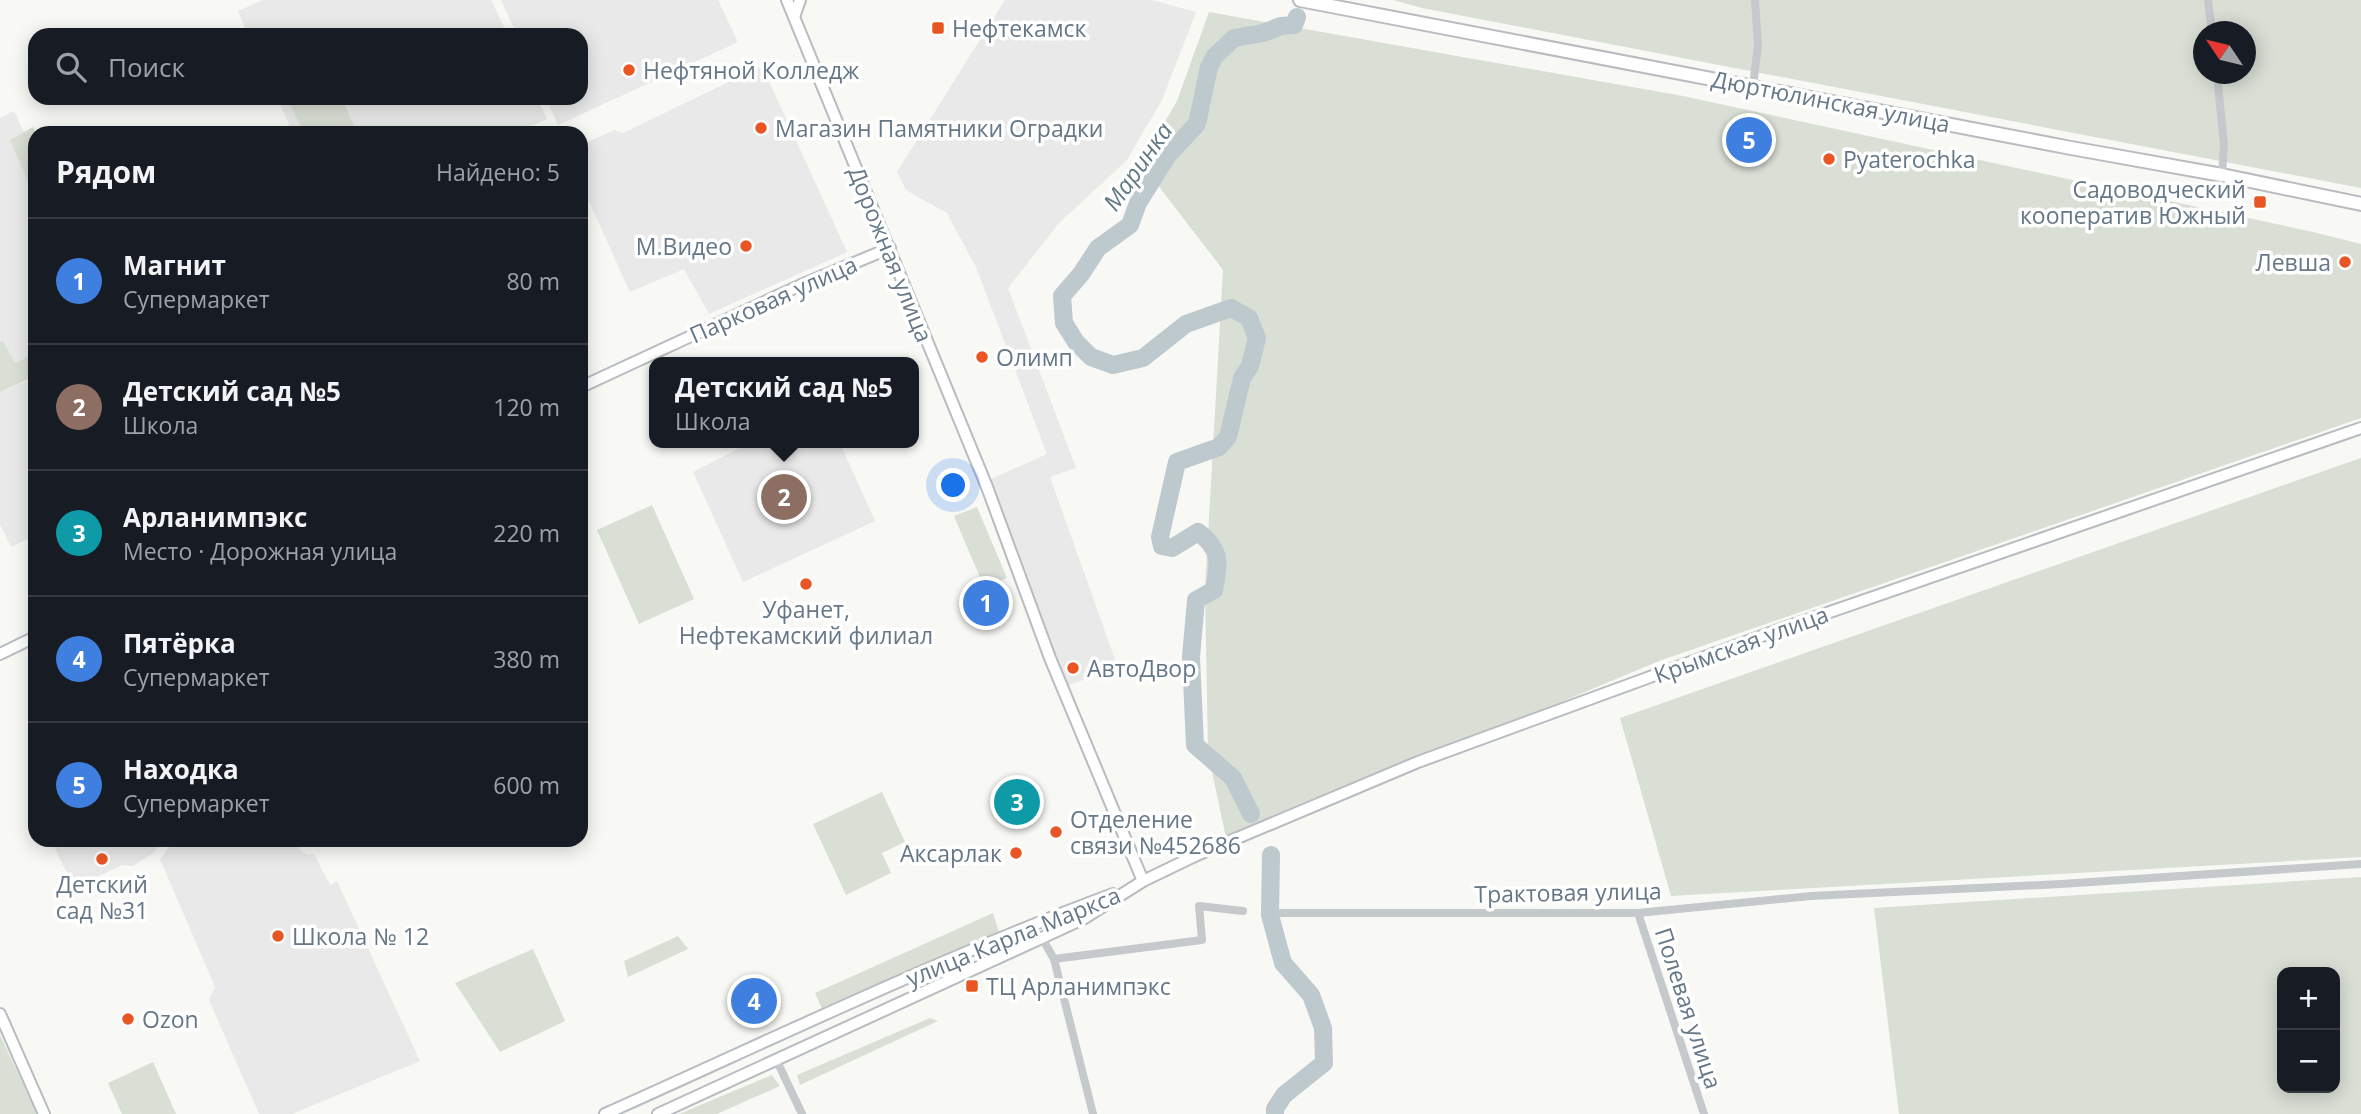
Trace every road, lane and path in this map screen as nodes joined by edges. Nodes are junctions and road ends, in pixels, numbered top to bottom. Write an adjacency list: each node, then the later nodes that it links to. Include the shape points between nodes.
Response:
1 (787, 0): 6 (main road, Дорожная улица)
2 (800, 0): 6 (main road)
3 (1300, 0): 9 (main road, Дюртюлинская улица)
4 (1755, 0): 9 (street, via 1758,45)
5 (2208, 0): 7 (street)
6 (794, 17): 12 (main road, Дорожная улица)
7 (2211, 21)
8 (2218, 84): 10 (street)
9 (1753, 86): 10 (main road, Дюртюлинская улица)
10 (2222, 175): 11 (main road, Дюртюлинская улица)
11 (2361, 204)
12 (890, 248): 13 (main road, Парковая улица); 18 (main road, Дорожная улица)
13 (588, 384)
14 (2361, 428): 18 (main road, Крымская улица, via 1777,630 1418,762)
15 (28, 640): 16 (main road)
16 (0, 654)
17 (2361, 864): 22 (street, Трактовая улица, via 1811,896)
18 (1143, 881): 19 (main road, Крымская улица)
19 (1132, 887): 23 (main road, улица Карла Маркса, via 1083,919); 27 (main road, улица Карла Маркса, via 1004,937)
20 (1243, 911): 24 (street, via 1199,906 1202,940)
21 (1281, 912): 22 (street, Трактовая улица)
22 (1638, 913): 34 (street, Полевая улица)
23 (1042, 938): 24 (street); 26 (main road, улица Карла Маркса)
24 (1054, 958): 33 (street)
25 (0, 1014): 29 (main road)
26 (776, 1059): 28 (main road, улица Карла Маркса); 32 (street)
27 (712, 1065): 28 (main road); 30 (main road, улица Карла Маркса)
28 (720, 1086): 31 (main road, улица Карла Маркса)
29 (44, 1114)
30 (605, 1114)
31 (658, 1114)
32 (802, 1114)
33 (1093, 1114)
34 (1704, 1114)

